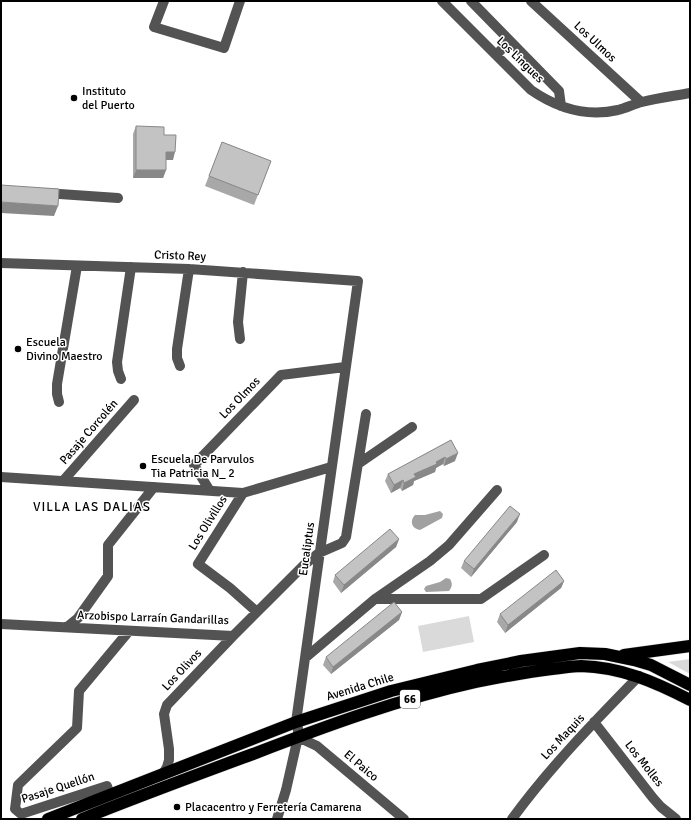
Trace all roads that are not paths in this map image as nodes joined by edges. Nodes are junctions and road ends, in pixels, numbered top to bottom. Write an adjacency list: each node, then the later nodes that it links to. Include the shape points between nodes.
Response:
1 (164, 1): 2 (street, via 154,27 224,48)
2 (240, 1)
3 (471, 1): 6 (street)
4 (531, 1): 9 (street, Los Ulmos)
5 (446, 2): 7 (street, Los Lingues)
6 (510, 41): 7 (street); 10 (street, via 559,91)
7 (496, 55): 10 (street, Los Lingues, via 531,90)
8 (690, 93): 9 (street, Los Lingues)
9 (641, 102): 10 (street, Los Lingues, via 618,110 600,112 583,112)
10 (561, 106)
11 (32, 192): 12 (street)
12 (118, 198)
13 (1, 263): 14 (street, Cristo Rey)
14 (77, 266): 15 (street, Cristo Rey); 24 (street, via 57,384)
15 (131, 267): 16 (street, Cristo Rey); 22 (street, via 117,362)
16 (189, 269): 17 (street, Cristo Rey); 20 (street, via 177,349)
17 (243, 272): 18 (street, Cristo Rey); 19 (street, via 238,322)
18 (358, 281): 21 (street, Eucaliptus)
19 (240, 339)
20 (180, 366)
21 (345, 367): 28 (street, Eucaliptus); 33 (street, Los Olmos, via 281,375 194,465)
22 (121, 379)
23 (134, 400): 30 (street, Pasaje Corcolén)
24 (60, 402)
25 (366, 414): 27 (street, Arzobispo Larraín Gandarillas)
26 (412, 427): 27 (street)
27 (358, 464): 35 (street, Arzobispo Larraín Gandarillas, via 346,537 342,543)
28 (331, 467): 34 (street); 35 (street, Eucaliptus)
29 (1, 477): 30 (street)
30 (63, 481): 31 (street)
31 (154, 487): 33 (street); 40 (street, via 108,545 108,576 78,618)
32 (497, 490): 37 (street, via 449,545)
33 (210, 491): 34 (street)
34 (243, 493): 38 (street, Los Olivillos, via 198,564)
35 (319, 553): 38 (street, Arzobispo Larraín Gandarillas); 45 (street, Eucaliptus)
36 (544, 555): 37 (street, via 481,599)
37 (376, 600): 45 (street)
38 (257, 612): 42 (street, Arzobispo Larraín Gandarillas)
39 (1, 624): 40 (street, Arzobispo Larraín Gandarillas)
40 (67, 627): 41 (street, Arzobispo Larraín Gandarillas)
41 (129, 631): 42 (street, Arzobispo Larraín Gandarillas); 53 (street, Pasaje Quellón, via 79,691 77,728 18,785 15,809 21,814 107,786)
42 (232, 636): 52 (street, Los Olivos, via 167,705 164,714 169,760)
43 (690, 646): 44 (highway)
44 (617, 656): 47 (highway, Avenida Chile / 66, via 651,665); 49 (highway, Avenida Chile / 66, via 580,653 521,661 391,691)
45 (305, 658): 49 (street, Eucaliptus)
46 (639, 676): 48 (highway, 66); 50 (street, Los Maquis); 51 (highway, 66, via 610,669 579,666 525,673 427,694 362,713)
47 (690, 685)
48 (690, 700)
49 (296, 722): 51 (street, Eucaliptus); 52 (highway, Avenida Chile / 66)
50 (594, 722): 58 (street, Los Maquis, via 550,770); 59 (street, Los Molles, via 653,798)
51 (298, 737): 55 (highway, 66); 56 (street, Eucaliptus); 57 (street, El Paico, via 317,746)
52 (163, 774): 53 (highway, Avenida Chile / 66)
53 (110, 795): 54 (highway, Avenida Chile / 66)
54 (48, 819)
55 (82, 819)
56 (277, 819)
57 (404, 819)
58 (512, 819)
59 (676, 819)

